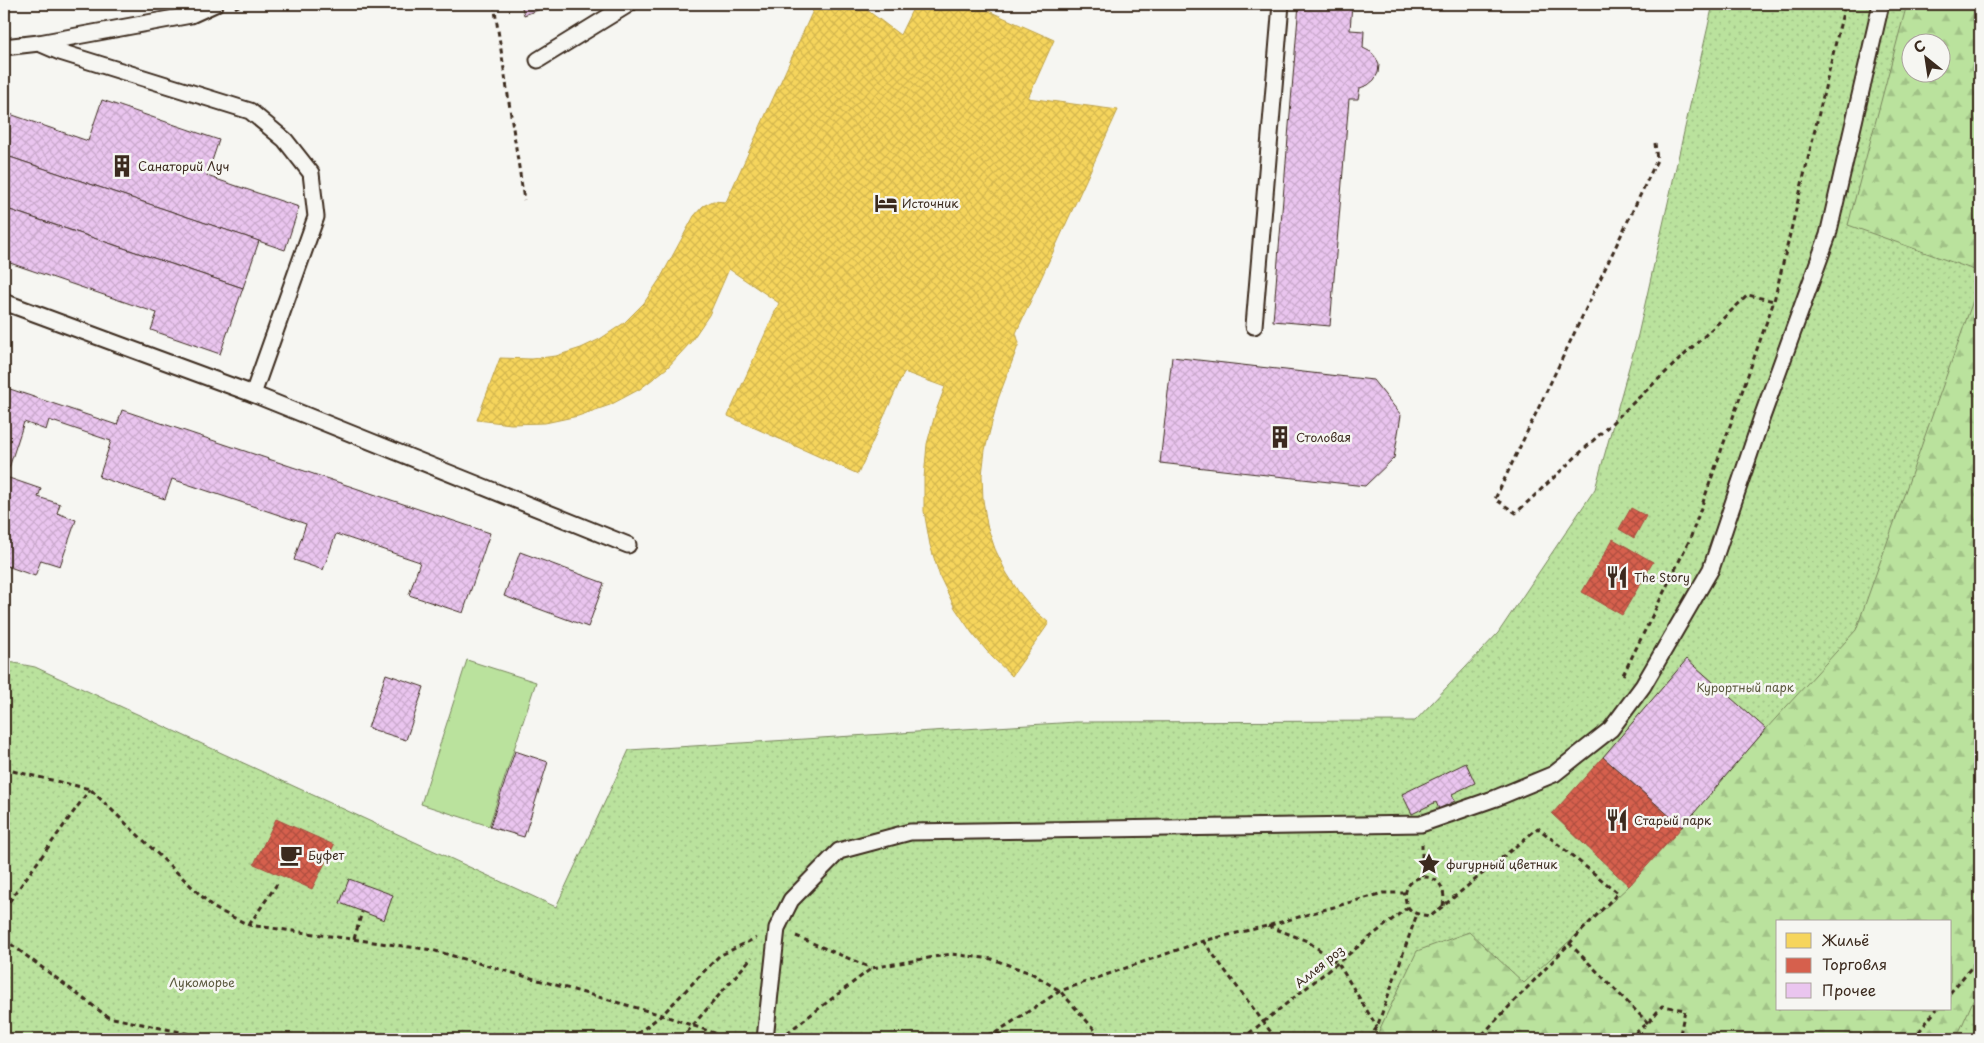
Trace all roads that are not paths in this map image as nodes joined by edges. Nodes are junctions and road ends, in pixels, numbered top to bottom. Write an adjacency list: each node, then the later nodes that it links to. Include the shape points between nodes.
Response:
1 (215, 4): 5 (lane)
2 (629, 4): 8 (lane)
3 (1281, 4): 10 (lane)
4 (1881, 4): 13 (lane, via 1828,235 1711,569 1643,686 1612,729 1554,774 1421,824 910,832 839,851 791,900 777,928)
5 (187, 9): 6 (lane)
6 (39, 43): 7 (lane); 11 (lane, via 250,111 285,140 311,173 316,217)
7 (4, 47)
8 (538, 60)
9 (4, 302): 11 (lane)
10 (1254, 326)
11 (252, 394): 12 (lane)
12 (628, 545)
13 (765, 1039)

